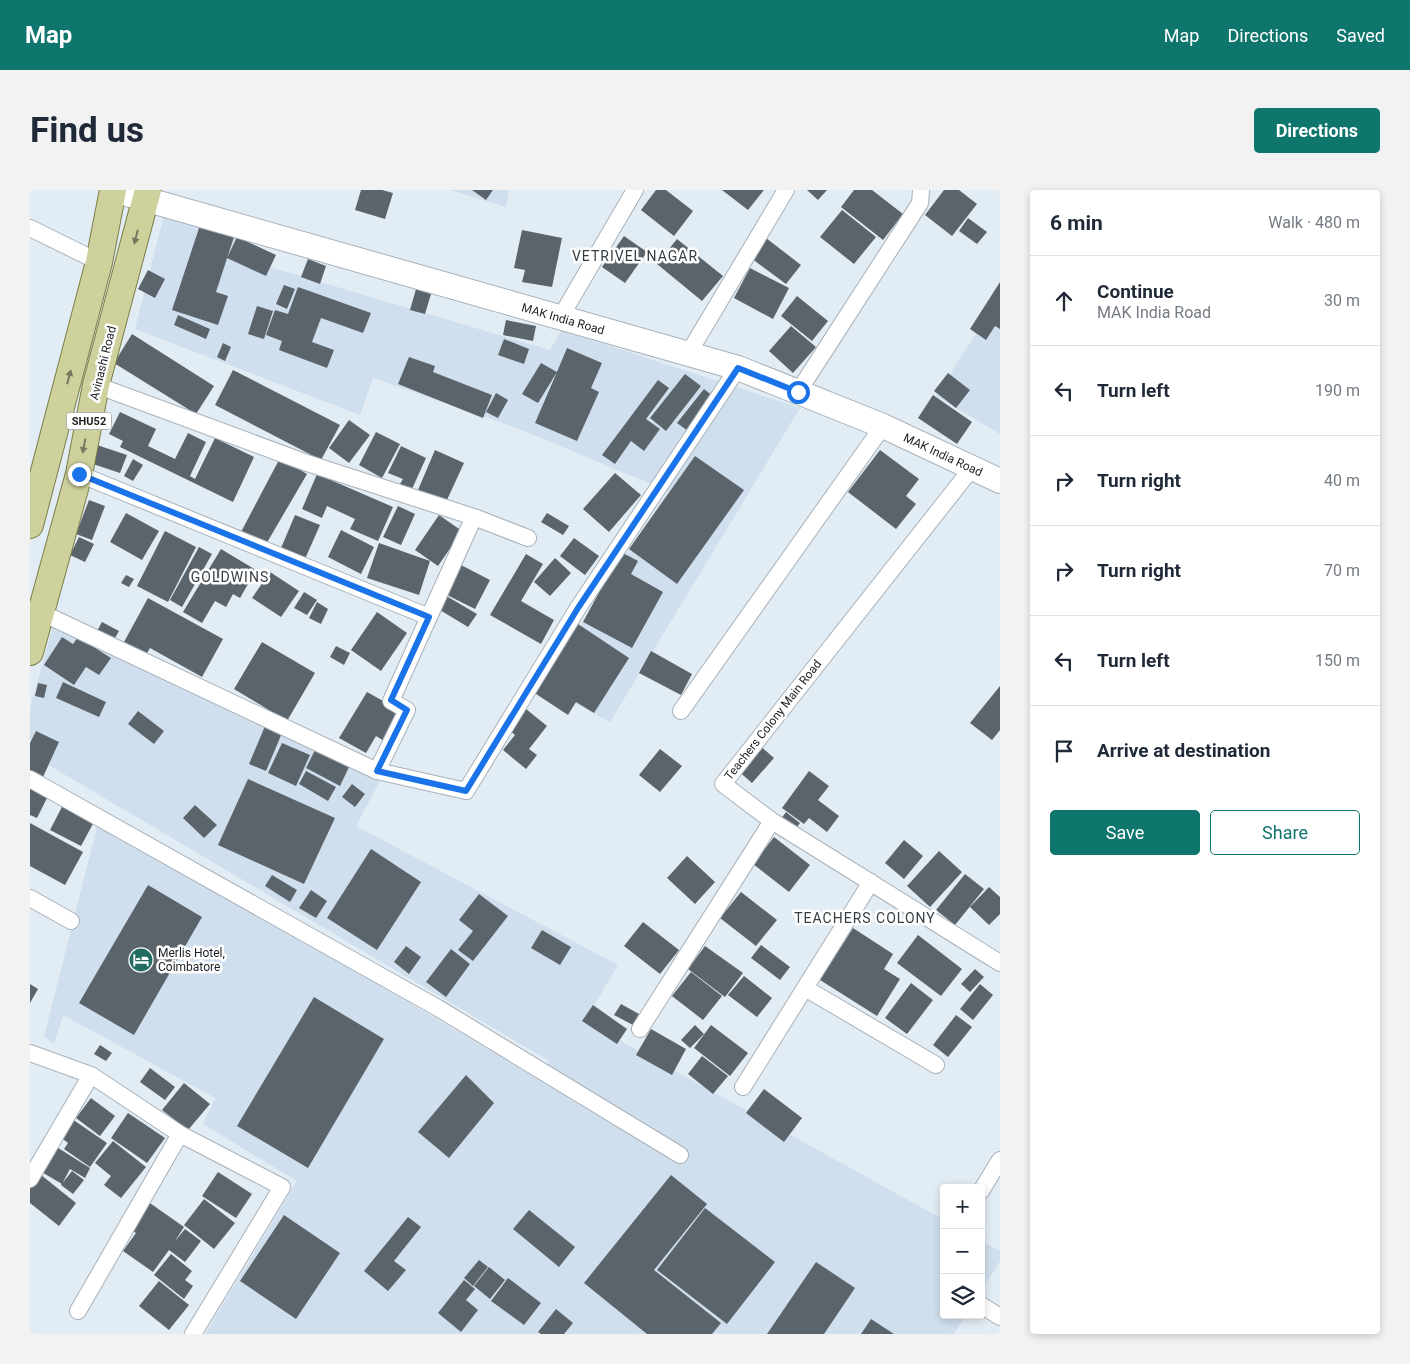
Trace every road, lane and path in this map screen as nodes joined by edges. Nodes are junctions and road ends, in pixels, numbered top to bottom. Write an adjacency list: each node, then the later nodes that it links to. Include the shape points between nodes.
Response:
1 (113, 190): 5 (street, MAK India Road); 7 (main road, SHU52)
2 (635, 190): 8 (street)
3 (786, 190): 9 (street)
4 (921, 190): 12 (street, via 920,203)
5 (147, 194): 8 (street, MAK India Road); 11 (main road, Avinashi Road / SHU52, one-way to 11)
6 (30, 228): 7 (street)
7 (99, 262): 18 (main road, SHU52, one-way to 7)
8 (560, 318): 9 (street, MAK India Road)
9 (688, 354): 10 (street, MAK India Road)
10 (738, 368): 12 (street, MAK India Road); 24 (street, via 578,608 466,791)
11 (96, 385): 15 (main road, Avinashi Road / SHU52, one-way to 15); 17 (street, via 307,463)
12 (798, 392): 13 (street, MAK India Road)
13 (882, 426): 14 (street, MAK India Road); 23 (street)
14 (972, 468): 16 (street, MAK India Road); 26 (street, Teachers Colony Main Road, via 723,784)
15 (79, 474): 20 (main road, Avinashi Road / SHU52); 21 (street)
16 (1000, 481)
17 (474, 517): 19 (street); 21 (street)
18 (30, 525)
19 (528, 538)
20 (40, 612): 22 (main road, Avinashi Road / SHU52); 24 (street)
21 (429, 617): 24 (street, via 391,700 407,710)
22 (30, 652)
23 (681, 711)
24 (377, 771)
25 (30, 778): 38 (street, via 438,1008)
26 (772, 821): 27 (street, Teachers Colony Main Road); 32 (street)
27 (870, 882): 30 (street, Teachers Colony Main Road); 31 (street)
28 (30, 898): 29 (street)
29 (71, 921)
30 (997, 956)
31 (805, 988): 34 (street); 36 (street)
32 (640, 1029)
33 (30, 1053): 35 (street)
34 (936, 1065)
35 (91, 1075): 37 (street); 40 (street)
36 (743, 1087)
37 (180, 1134): 43 (street); 45 (street, via 282,1187)
38 (680, 1155)
39 (1000, 1160): 41 (street)
40 (30, 1179)
41 (985, 1184)
42 (985, 1308): 44 (street)
43 (78, 1311)
44 (1000, 1317)
45 (193, 1334)

